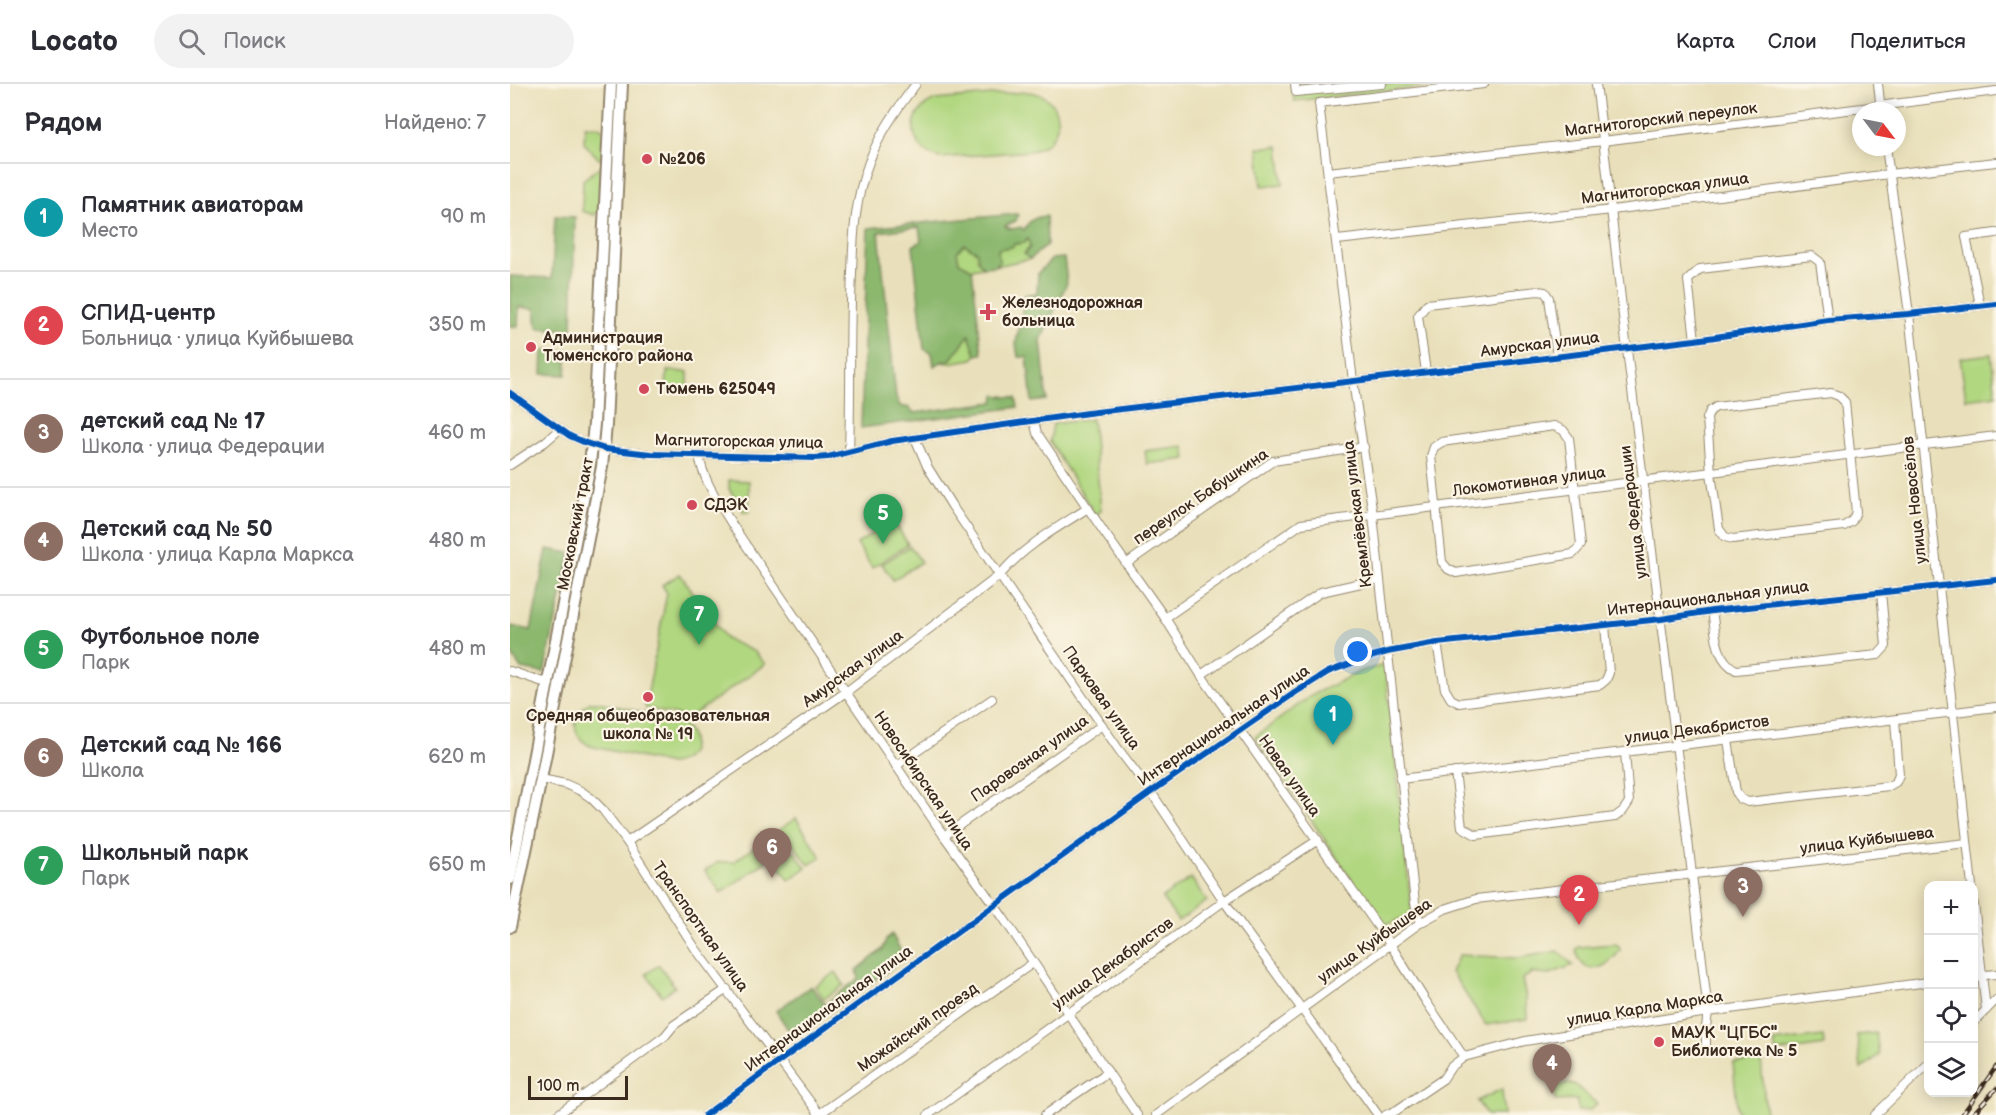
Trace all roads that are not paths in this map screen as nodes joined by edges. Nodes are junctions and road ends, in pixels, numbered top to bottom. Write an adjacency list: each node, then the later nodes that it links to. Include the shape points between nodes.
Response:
1 (611, 84): 38 (main road, Московский тракт)
2 (622, 84): 41 (main road, Московский тракт)
3 (916, 84): 42 (street, via 874,150 855,216)
4 (1382, 84): 8 (street)
5 (1484, 84): 9 (street)
6 (1596, 84): 15 (street, улица Федерации)
7 (1878, 84): 12 (street)
8 (1359, 85): 10 (street)
9 (1436, 87): 18 (street, Кремлёвская улица, via 1319,103)
10 (1296, 88)
11 (1996, 91): 13 (street, Магнитогорский переулок)
12 (1880, 102)
13 (1906, 104)
14 (1852, 111): 15 (street, Магнитогорский переулок)
15 (1603, 141): 18 (street, Магнитогорский переулок); 20 (street, улица Федерации)
16 (1887, 156): 19 (street, улица Новосёлов)
17 (1996, 162): 19 (street, Магнитогорская улица)
18 (1328, 172): 22 (street, Кремлёвская улица)
19 (1889, 174): 20 (street, Магнитогорская улица); 25 (street, улица Новосёлов)
20 (1612, 210): 22 (street, Магнитогорская улица); 28 (street, улица Федерации)
21 (1996, 233): 24 (street, via 1966,237)
22 (1337, 240): 31 (street, Кремлёвская улица)
23 (1996, 304): 24 (street, Амурская улица)
24 (1980, 305): 25 (street, Амурская улица)
25 (1909, 314): 26 (street, Амурская улица); 39 (street, улица Новосёлов)
26 (1828, 320): 27 (street, Амурская улица); 27 (street, via 1820,262 1812,256 1700,269 1688,280)
27 (1695, 340): 28 (street, Амурская улица)
28 (1627, 348): 29 (street, Амурская улица); 47 (street, улица Федерации)
29 (1557, 357): 30 (street, Амурская улица); 30 (street, via 1549,298 1538,291 1427,304 1418,316)
30 (1426, 372): 31 (street, Амурская улица)
31 (1353, 381): 33 (street, Амурская улица); 40 (street, Кремлёвская улица)
32 (510, 393): 35 (street, Магнитогорская улица)
33 (1088, 413): 34 (street, Магнитогорская улица)
34 (1034, 421): 37 (street, Магнитогорская улица); 50 (street, Новая улица, via 1037,433)
35 (560, 429): 38 (street, Магнитогорская улица); 45 (street)
36 (1996, 436): 39 (street, Локомотивная улица)
37 (915, 438): 42 (street, Магнитогорская улица); 53 (street, Парковая улица, via 938,484)
38 (592, 446): 41 (street, Магнитогорская улица); 66 (main road, Московский тракт)
39 (1923, 446): 43 (street, Локомотивная улица); 56 (street, улица Новосёлов)
40 (1364, 447): 51 (street, Кремлёвская улица); 52 (street, переулок Бабушкина, via 1273,461)
41 (605, 449): 44 (street, Магнитогорская улица); 79 (main road, Московский тракт)
42 (849, 452): 44 (street, Магнитогорская улица, via 815,458)
43 (1851, 454): 46 (street, Локомотивная улица); 46 (street, via 1845,402 1831,393 1716,407 1707,418); 46 (street, via 1856,512 1844,526 1725,537 1719,529)
44 (699, 455): 67 (street, Новосибирская улица, via 706,479 733,526)
45 (510, 465)
46 (1711, 473): 47 (street, Локомотивная улица)
47 (1645, 480): 48 (street, Локомотивная улица); 60 (street, улица Федерации)
48 (1574, 489): 49 (street, Локомотивная улица); 49 (street, via 1569,438 1554,426 1442,442 1434,447 1431,456); 49 (street, via 1581,545 1573,554 1456,573 1442,562)
49 (1435, 507): 51 (street, Локомотивная улица)
50 (1088, 508): 52 (street, Новая улица); 53 (street, Амурская улица, via 1012,560)
51 (1373, 515): 54 (street, Кремлёвская улица); 59 (street, Локомотивная улица, via 1301,524)
52 (1126, 564): 59 (street, Новая улица)
53 (1000, 575): 67 (street, Амурская улица); 72 (street, Парковая улица)
54 (1379, 579): 63 (street, Кремлёвская улица); 65 (street, via 1322,592)
55 (1996, 580): 56 (street, Интернациональная улица)
56 (1939, 586): 57 (street, Интернациональная улица); 70 (street, улица Новосёлов)
57 (1881, 592): 58 (street, Интернациональная улица); 58 (street, via 1886,646 1878,655 1736,670 1721,658)
58 (1712, 611): 60 (street, Интернациональная улица)
59 (1165, 618): 65 (street, Новая улица)
60 (1661, 619): 61 (street, Интернациональная улица); 75 (street, улица Федерации)
61 (1605, 625): 62 (street, Интернациональная улица); 62 (street, via 1609,673 1600,685 1459,703 1450,699 1445,690)
62 (1437, 643): 63 (street, Интернациональная улица)
63 (1387, 652): 73 (street, Интернациональная улица, via 1328,672); 80 (street, Кремлёвская улица)
64 (510, 671): 66 (street)
65 (1201, 675): 73 (street, Новая улица)
66 (549, 684): 87 (main road, Московский тракт)
67 (846, 692): 77 (street, Новосибирская улица); 84 (street, Амурская улица)
68 (992, 699): 77 (street)
69 (1996, 708): 70 (street, улица Декабристов)
70 (1953, 713): 71 (street, улица Декабристов); 85 (street, улица Новосёлов)
71 (1895, 720): 74 (street, улица Декабристов); 74 (street, via 1899,775 1889,786 1748,802 1736,792)
72 (1102, 725): 81 (street, Парковая улица); 82 (street, Паровозная улица)
73 (1240, 730): 81 (street, Интернациональная улица); 83 (street, Новая улица)
74 (1728, 740): 75 (street, улица Декабристов)
75 (1677, 746): 76 (street, улица Декабристов); 86 (street, улица Федерации)
76 (1624, 752): 78 (street, улица Декабристов); 78 (street, via 1629,802 1615,817 1476,835 1462,827)
77 (896, 766): 82 (street, Новосибирская улица)
78 (1455, 772): 80 (street, улица Декабристов)
79 (541, 779): 84 (street, Транспортная улица, via 571,786 588,795); 92 (main road, Московский тракт)
80 (1400, 779): 91 (street, Кремлёвская улица)
81 (1151, 792): 89 (street, Парковая улица); 90 (street, Интернациональная улица)
82 (944, 836): 90 (street, Новосибирская улица)
83 (1318, 840): 89 (street, улица Декабристов); 93 (street, Новая улица)
84 (627, 843): 99 (street, Транспортная улица)
85 (1967, 843): 86 (street, улица Куйбышева); 88 (street, улица Новосёлов)
86 (1693, 873): 91 (street, улица Куйбышева, via 1476,899 1445,909); 104 (street, улица Федерации)
87 (510, 879)
88 (1971, 881)
89 (1224, 901): 101 (street, Парковая улица); 103 (street, улица Декабристов)
90 (994, 906): 94 (street, Новосибирская улица); 108 (street, Интернациональная улица)
91 (1420, 923): 93 (street, улица Куйбышева)
92 (510, 927)
93 (1390, 944): 101 (street, улица Куйбышева); 107 (street, Новая улица)
94 (1033, 963): 103 (street, Новосибирская улица); 113 (street, Можайский проезд)
95 (1996, 974): 96 (street)
96 (1978, 976)
97 (1978, 980): 102 (street)
98 (1924, 983): 104 (street, улица Карла Маркса)
99 (727, 989): 108 (street, Транспортная улица); 111 (street)
100 (1996, 1000): 102 (street)
101 (1302, 1010): 117 (street, улица Куйбышева); 118 (street, Парковая улица)
102 (1986, 1010): 105 (street)
103 (1068, 1012): 110 (street, Новосибирская улица); 114 (street, улица Декабристов)
104 (1708, 1012): 106 (street, улица Федерации); 107 (street, улица Карла Маркса, via 1525,1041)
105 (1978, 1018)
106 (1706, 1045)
107 (1464, 1057): 119 (street, via 1443,1078)
108 (780, 1061): 112 (street, Интернациональная улица); 113 (street, Транспортная улица)
109 (1924, 1069): 120 (street)
110 (1108, 1072): 115 (street); 116 (street, Новосибирская улица)
111 (556, 1115)
112 (705, 1115)
113 (819, 1115)
114 (928, 1115)
115 (1045, 1115)
116 (1137, 1115)
117 (1156, 1115)
118 (1378, 1115)
119 (1386, 1115)
120 (1875, 1115)

